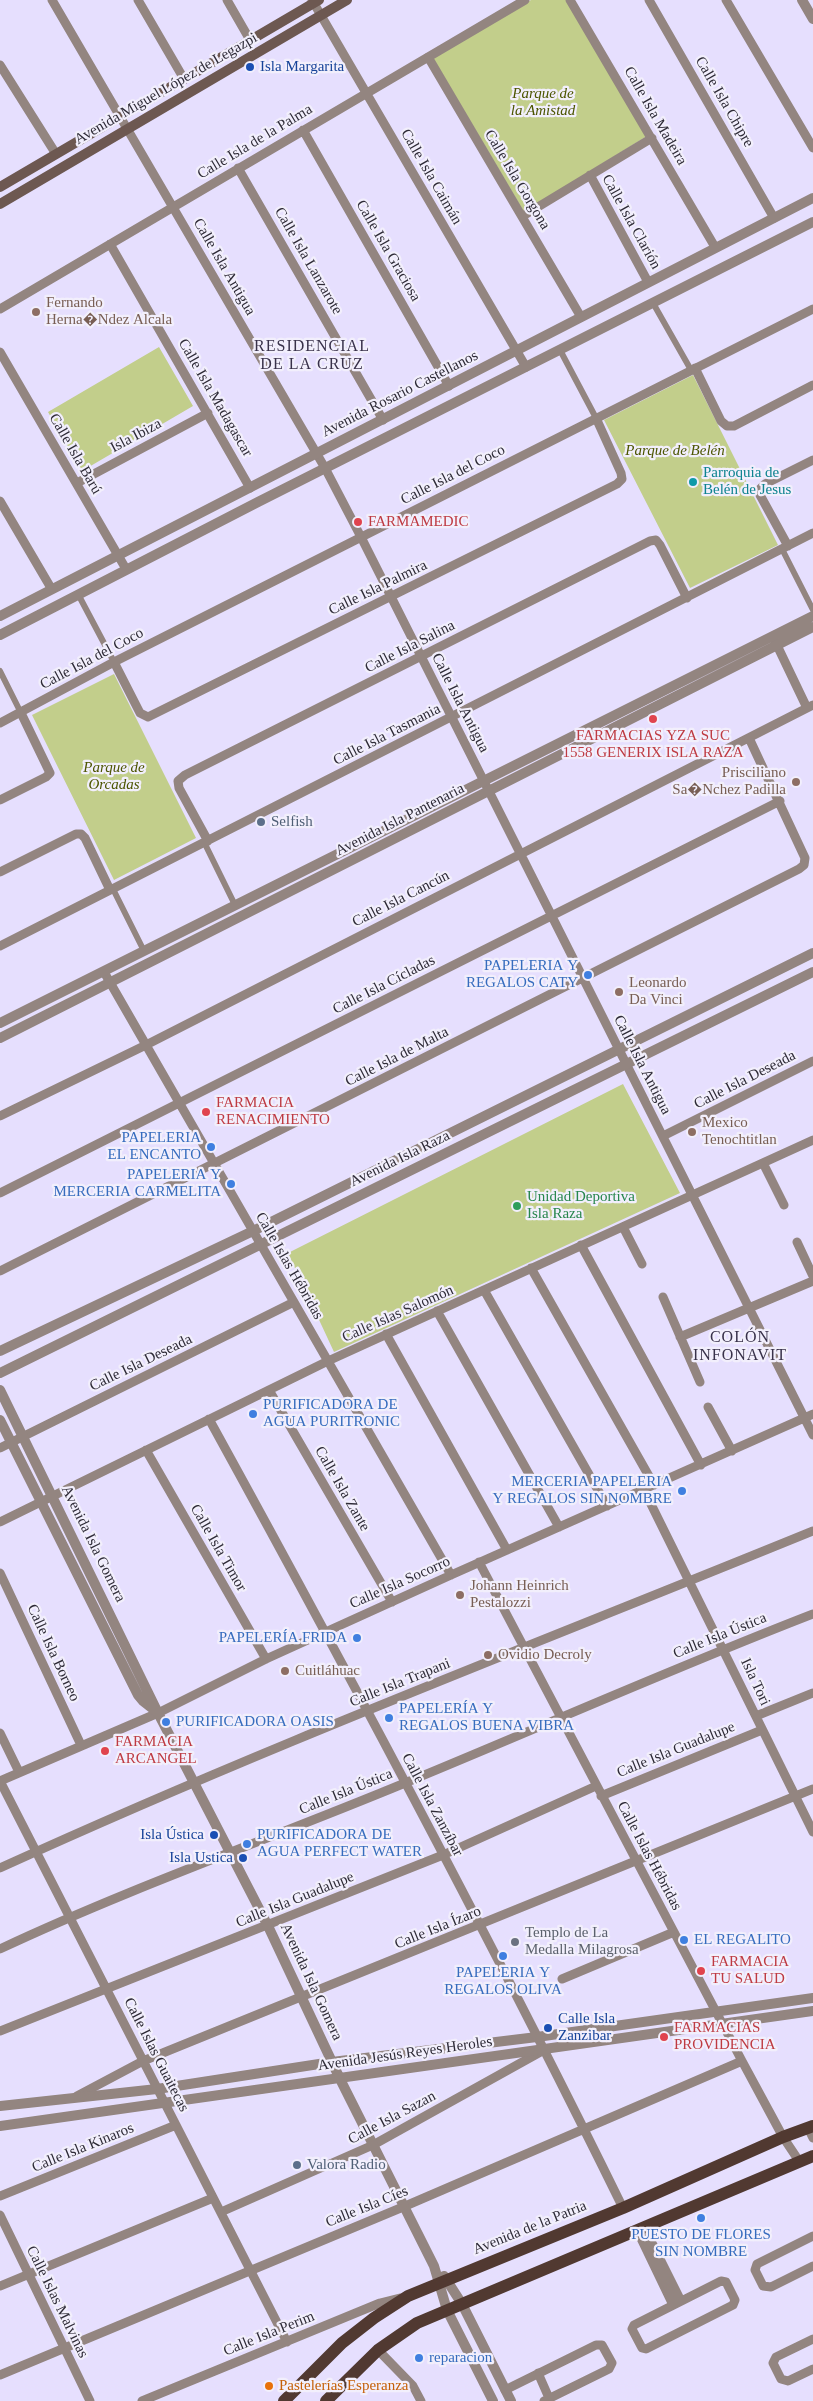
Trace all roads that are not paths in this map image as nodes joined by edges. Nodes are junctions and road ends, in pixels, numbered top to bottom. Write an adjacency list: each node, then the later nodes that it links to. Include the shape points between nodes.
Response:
1 (52, 0): 18 (street, Calle Isla Antigua)
2 (138, 0): 16 (street)
3 (227, 0): 13 (street)
4 (347, 0): 11 (main road, Avenida Miguel López de Legazpi)
5 (525, 0): 14 (street, Calle Isla de la Palma)
6 (570, 0): 21 (street, Calle Isla Madeira)
7 (649, 0): 31 (street, Calle Isla Chipre)
8 (726, 0): 22 (street)
9 (802, 0): 12 (street)
10 (315, 1): 11 (street, Calle Isla Caimán); 13 (main road, Avenida Miguel López de Legazpi)
11 (321, 15): 17 (street, Calle Isla Caimán); 19 (main road, Avenida Miguel López de Legazpi)
12 (813, 18)
13 (250, 40): 16 (main road, Avenida Miguel López de Legazpi)
14 (428, 56): 17 (street, Calle Isla de la Palma); 30 (street, Calle Isla Gorgona)
15 (0, 65): 23 (street)
16 (184, 79): 18 (main road, Avenida Miguel López de Legazpi)
17 (366, 92): 20 (street, Calle Isla de la Palma); 41 (street, Calle Isla Caimán)
18 (120, 116): 19 (street, Calle Isla Antigua); 23 (main road, Avenida Miguel López de Legazpi)
19 (128, 129): 28 (main road, Avenida Miguel López de Legazpi); 29 (street, Calle Isla Antigua)
20 (303, 130): 24 (street, Calle Isla de la Palma); 46 (street, Calle Isla Graciosa)
21 (652, 138): 25 (street); 34 (street, Calle Isla Madeira)
22 (813, 148)
23 (56, 154): 26 (main road, Avenida Miguel López de Legazpi)
24 (238, 168): 29 (street, Calle Isla de la Palma); 49 (street, Calle Isla Lanzarote)
25 (590, 175): 30 (street); 35 (street, Calle Isla Clarión)
26 (0, 187)
27 (813, 198): 31 (street, Avenida Rosario Castellanos)
28 (0, 204)
29 (174, 207): 33 (street, Calle Isla de la Palma); 50 (street, Calle Isla Antigua)
30 (523, 216): 39 (street, Calle Isla Gorgona)
31 (774, 218): 34 (street, Avenida Rosario Castellanos)
32 (813, 222): 36 (street)
33 (110, 244): 37 (street, Calle Isla de la Palma); 47 (street, Calle Isla Madagascar)
34 (715, 247): 35 (street, Avenida Rosario Castellanos)
35 (648, 282): 39 (street, Avenida Rosario Castellanos)
36 (653, 303): 40 (street); 44 (street)
37 (0, 308)
38 (813, 308): 44 (street, Calle Isla del Coco)
39 (581, 317): 41 (street, Avenida Rosario Castellanos)
40 (560, 350): 43 (street); 48 (street)
41 (516, 351): 43 (street, Calle Isla Caimán); 46 (street, Avenida Rosario Castellanos)
42 (0, 352): 53 (street, Calle Isla Barú)
43 (526, 367): 52 (street)
44 (693, 369): 45 (street, via 721,421 727,426 734,426); 48 (street, Calle Isla del Coco)
45 (813, 385)
46 (449, 386): 49 (street, Avenida Rosario Castellanos)
47 (208, 413): 53 (street, Isla Ibiza); 54 (street, Calle Isla Madagascar)
48 (596, 418): 57 (street, Calle Isla del Coco); 63 (street, Calle Isla Palmira, via 621,473 622,479 617,484)
49 (383, 420): 50 (street, Avenida Rosario Castellanos)
50 (316, 454): 52 (street, Calle Isla Antigua); 54 (street, Avenida Rosario Castellanos)
51 (813, 460): 58 (street, via 760,488 760,495)
52 (325, 468): 57 (street, Calle Isla Antigua); 60 (street)
53 (77, 483): 59 (street, Calle Isla Barú)
54 (250, 488): 59 (street, Avenida Rosario Castellanos)
55 (0, 500): 61 (street)
56 (813, 534): 58 (street, Calle Isla Tasmania)
57 (361, 537): 63 (street, Calle Isla Antigua); 72 (street, Calle Isla del Coco)
58 (785, 548): 64 (street, Calle Isla Tasmania); 65 (street)
59 (116, 554): 60 (street, Calle Isla Barú); 61 (street, Avenida Rosario Castellanos)
60 (126, 569): 62 (street)
61 (51, 588): 66 (street, Avenida Rosario Castellanos)
62 (78, 594): 69 (street); 72 (street)
63 (391, 597): 71 (street, Calle Isla Antigua); 72 (street, Calle Isla Palmira, via 145,717)
64 (687, 598): 71 (street, Calle Isla Salina, via 656,540); 76 (street, Calle Isla Tasmania)
65 (813, 610)
66 (0, 616)
67 (813, 616): 70 (street, Avenida Isla Pantenaria)
68 (813, 627): 70 (street, Avenida Isla Pantenaria)
69 (0, 635)
70 (775, 641): 74 (street); 79 (street, Avenida Isla Pantenaria); 80 (street, Avenida Isla Pantenaria)
71 (422, 657): 76 (street, Calle Isla Antigua); 83 (street, Calle Isla Salina, via 185,775 178,781 179,788)
72 (114, 662): 75 (street, Calle Isla del Coco)
73 (0, 672): 75 (street)
74 (810, 707): 78 (street, Calle Isla Cancún)
75 (21, 713): 77 (street, Calle Isla del Coco); 81 (street, via 50,773)
76 (452, 717): 79 (street, Calle Isla Antigua); 83 (street, Calle Isla Tasmania)
77 (0, 723)
78 (749, 738): 82 (street); 84 (street, Calle Isla Cancún)
79 (483, 780): 80 (street, Calle Isla Antigua); 87 (street, Avenida Isla Pantenaria)
80 (489, 792): 84 (street, Calle Isla Antigua); 95 (street, Avenida Isla Pantenaria)
81 (0, 800)
82 (780, 801): 88 (street, Calle Isla Cícladas); 94 (street, Calle Isla de Malta, via 805,858 804,865)
83 (206, 842): 86 (street, Calle Isla Tasmania); 87 (street)
84 (520, 853): 88 (street, Calle Isla Antigua); 98 (street, Calle Isla Cancún)
85 (0, 872): 86 (street, via 81,834)
86 (112, 890): 89 (street, Calle Isla Tasmania); 90 (street)
87 (235, 905): 90 (street, Avenida Isla Pantenaria)
88 (552, 916): 94 (street, Calle Isla Antigua); 102 (street, Calle Isla Cícladas)
89 (0, 946)
90 (144, 951): 92 (street, Avenida Isla Pantenaria)
91 (813, 953): 99 (street, Avenida Isla Raza)
92 (104, 972): 95 (street, Calle Islas Hébridas); 96 (street, Avenida Isla Pantenaria)
93 (813, 972): 101 (street, Avenida Isla Raza)
94 (583, 979): 99 (street, Calle Isla Antigua); 107 (street, Calle Isla de Malta)
95 (111, 984): 97 (street, Avenida Isla Pantenaria); 98 (street, Calle Islas Hébridas)
96 (0, 1023)
97 (0, 1038)
98 (146, 1045): 102 (street, Calle Islas Hébridas); 103 (street, Calle Isla Cancún)
99 (620, 1051): 101 (street, Calle Isla Antigua); 112 (street, Avenida Isla Raza)
100 (813, 1061): 104 (street, Calle Isla Deseada)
101 (627, 1065): 104 (street, Calle Isla Antigua); 114 (street, Avenida Isla Raza)
102 (180, 1104): 107 (street, Calle Islas Hébridas); 108 (street, Calle Isla Cícladas)
103 (0, 1116)
104 (663, 1136): 109 (street, Calle Isla Antigua)
105 (813, 1142): 106 (street, Calle Islas Salomón)
106 (763, 1163): 109 (street, Calle Islas Salomón); 110 (street)
107 (214, 1164): 112 (street, Calle Islas Hébridas); 118 (street, Calle Isla de Malta)
108 (0, 1193)
109 (692, 1195): 111 (street, Calle Islas Salomón); 124 (street, Calle Isla Antigua)
110 (784, 1205)
111 (623, 1226): 115 (street, Calle Islas Salomón); 116 (street)
112 (253, 1231): 114 (street, Calle Islas Hébridas); 128 (street, Avenida Isla Raza)
113 (797, 1242): 119 (street)
114 (261, 1245): 123 (street, Calle Islas Hébridas); 130 (street, Avenida Isla Raza)
115 (581, 1246): 117 (street, Calle Islas Salomón); 144 (street)
116 (642, 1264)
117 (531, 1268): 121 (street, Calle Islas Salomón); 145 (street)
118 (0, 1271)
119 (813, 1276)
120 (813, 1281): 124 (street)
121 (484, 1290): 125 (street, Calle Islas Salomón); 149 (street)
122 (663, 1297): 127 (street)
123 (294, 1302): 129 (street, Calle Islas Hébridas); 139 (street, Calle Isla Deseada)
124 (749, 1308): 127 (street); 135 (street, Calle Isla Antigua)
125 (437, 1311): 126 (street, Calle Islas Salomón); 151 (street)
126 (386, 1334): 129 (street, Calle Islas Salomón); 153 (street)
127 (680, 1337): 131 (street)
128 (0, 1351)
129 (328, 1361): 133 (street, Calle Islas Salomón); 156 (street, Calle Islas Hébridas)
130 (0, 1373)
131 (700, 1382)
132 (0, 1390): 139 (street, Avenida Isla Gomera)
133 (268, 1390): 136 (street, Calle Islas Salomón); 158 (street, Calle Isla Zante)
134 (708, 1407): 143 (street)
135 (809, 1417): 138 (street, Calle Isla Antigua); 143 (street, Calle Isla Socorro)
136 (209, 1419): 142 (street, Calle Islas Salomón); 160 (street, Calle Isla Zanzíbar)
137 (0, 1420): 140 (street, Avenida Isla Gomera)
138 (813, 1435)
139 (24, 1436): 140 (street, Calle Isla Deseada); 147 (street, Avenida Isla Gomera)
140 (11, 1443): 141 (street, Calle Isla Deseada); 148 (street, Avenida Isla Gomera)
141 (0, 1448)
142 (146, 1450): 147 (street, Calle Islas Salomón); 163 (street, Calle Isla Timor)
143 (732, 1451): 144 (street, Calle Isla Socorro)
144 (701, 1465): 145 (street, Calle Isla Socorro)
145 (654, 1485): 146 (street, Calle Isla Socorro)
146 (644, 1490): 149 (street, Calle Isla Socorro); 157 (street, Isla Tori)
147 (53, 1496): 148 (street, Calle Islas Salomón); 166 (street, Avenida Isla Gomera)
148 (41, 1502): 150 (street, Calle Islas Salomón); 166 (street, Avenida Isla Gomera, via 138,1695)
149 (607, 1506): 151 (street, Calle Isla Socorro)
150 (0, 1522)
151 (559, 1527): 153 (street, Calle Isla Socorro)
152 (813, 1531): 157 (street, Calle Isla Trapani)
153 (507, 1550): 154 (street, Calle Isla Socorro)
154 (479, 1562): 156 (street, Calle Isla Socorro); 161 (street, Calle Islas Hébridas)
155 (0, 1573): 171 (street, Calle Isla Borneo)
156 (451, 1575): 158 (street, Calle Isla Socorro)
157 (689, 1581): 161 (street, Calle Isla Trapani); 162 (street, Isla Tori)
158 (392, 1602): 160 (street, Calle Isla Socorro)
159 (813, 1614): 162 (street, Calle Isla Ústica)
160 (326, 1632): 163 (street, Calle Isla Socorro); 165 (street, Calle Isla Zanzíbar)
161 (522, 1647): 165 (street, Calle Isla Trapani); 168 (street, Calle Islas Hébridas)
162 (724, 1648): 167 (street, Isla Tori); 168 (street, Calle Isla Ústica)
163 (266, 1659): 166 (street, Calle Isla Socorro)
164 (813, 1693): 167 (street)
165 (367, 1711): 174 (street, Calle Isla Trapani); 175 (street, Calle Isla Zanzíbar)
166 (158, 1713): 171 (street, Calle Isla Socorro); 174 (street, Avenida Isla Gomera)
167 (756, 1716): 169 (street, Isla Tori)
168 (559, 1717): 175 (street, Calle Isla Ústica); 176 (street, Calle Islas Hébridas)
169 (762, 1730): 178 (street, Calle Isla Guadalupe); 179 (street, Isla Tori)
170 (0, 1733): 172 (street)
171 (81, 1745): 172 (street, Calle Isla Socorro)
172 (19, 1772): 173 (street, Calle Isla Socorro)
173 (0, 1781): 181 (street, Calle Islas Guaitecas)
174 (194, 1782): 181 (street, Calle Isla Trapani); 182 (street, Avenida Isla Gomera)
175 (404, 1783): 182 (street, Calle Isla Ústica); 183 (street, Calle Isla Zanzíbar)
176 (596, 1786): 178 (street, Calle Islas Hébridas); 183 (street, Calle Isla Guadalupe)
177 (813, 1789): 179 (street, Calle Isla Ízaro)
178 (601, 1796): 184 (street, Calle Islas Hébridas)
179 (796, 1797): 180 (street, Isla Tori); 184 (street, Calle Isla Ízaro)
180 (813, 1832)
181 (37, 1852): 185 (street, Calle Isla Trapani); 186 (street, Calle Islas Guaitecas)
182 (230, 1852): 186 (street, Calle Isla Ústica); 188 (street, Avenida Isla Gomera)
183 (444, 1855): 187 (street, Calle Isla Zanzíbar); 188 (street, Calle Isla Guadalupe)
184 (636, 1862): 187 (street, Calle Isla Ízaro); 189 (street, Calle Islas Hébridas)
185 (0, 1868)
186 (70, 1916): 190 (street, Calle Isla Ústica); 192 (street, Calle Islas Guaitecas)
187 (480, 1925): 193 (street, Calle Isla Ízaro); 199 (street, Calle Isla Zanzíbar)
188 (268, 1926): 192 (street, Calle Isla Guadalupe); 193 (street, Avenida Isla Gomera)
189 (674, 1932): 191 (street); 195 (street, Calle Islas Hébridas)
190 (0, 1949)
191 (562, 1980)
192 (106, 1988): 198 (street, Calle Isla Guadalupe); 201 (street, Calle Islas Guaitecas)
193 (302, 1998): 201 (street, Calle Isla Ízaro); 203 (street, Avenida Isla Gomera)
194 (813, 1998): 195 (street, Avenida Jesús Reyes Heroles)
195 (716, 2011): 197 (street, Calle Islas Hébridas); 199 (street, Avenida Jesús Reyes Heroles)
196 (813, 2011): 197 (street, Avenida Jesús Reyes Heroles)
197 (722, 2024): 200 (street, Avenida Jesús Reyes Heroles); 202 (street, Calle Islas Hébridas)
198 (0, 2031)
199 (537, 2037): 200 (street, Calle Isla Zanzíbar); 203 (street, Avenida Jesús Reyes Heroles)
200 (544, 2050): 204 (street, Avenida Jesús Reyes Heroles); 211 (street, Calle Isla Zanzíbar); 214 (street, Calle Isla Sazan)
201 (143, 2061): 205 (street, Calle Islas Guaitecas); 206 (street, Calle Isla Ízaro)
202 (742, 2061): 211 (street, Calle Isla Cíes); 213 (street, Calle Islas Hébridas)
203 (332, 2062): 204 (street, Avenida Isla Gomera); 205 (street, Avenida Jesús Reyes Heroles)
204 (340, 2078): 207 (street, Avenida Jesús Reyes Heroles); 214 (street, Avenida Isla Gomera)
205 (158, 2089): 206 (street, Avenida Jesús Reyes Heroles); 207 (street, Calle Islas Guaitecas)
206 (76, 2096): 208 (street, Avenida Jesús Reyes Heroles)
207 (165, 2104): 209 (street, Calle Islas Guaitecas); 210 (street, Avenida Jesús Reyes Heroles)
208 (0, 2106)
209 (176, 2125): 217 (street, Calle Isla Kinaros); 218 (street, Calle Islas Guaitecas)
210 (0, 2126)
211 (584, 2129): 219 (street, Calle Isla Cíes); 220 (street, Calle Isla Zanzíbar)
212 (811, 2131): 213 (main road, Avenida de la Patria)
213 (783, 2137): 216 (street, Calle Islas Hébridas); 220 (main road, Avenida de la Patria)
214 (373, 2145): 219 (street, Avenida Isla Gomera); 221 (street, Calle Isla Sazan)
215 (813, 2156): 216 (main road)
216 (799, 2161): 223 (main road)
217 (0, 2196)
218 (213, 2198): 221 (street, Calle Islas Guaitecas); 227 (street)
219 (403, 2207): 226 (street, Calle Isla Cíes); 228 (street, Avenida Isla Gomera)
220 (623, 2208): 228 (main road, Avenida de la Patria)
221 (220, 2212): 226 (street, Calle Islas Guaitecas)
222 (0, 2215): 227 (street, Calle Islas Malvinas)
223 (640, 2228): 231 (street); 232 (main road)
224 (813, 2236): 225 (street, via 757,2264 755,2270 763,2286 771,2288)
225 (813, 2266)
226 (250, 2270): 235 (street, Calle Islas Guaitecas); 236 (street, Calle Isla Cíes)
227 (29, 2274): 229 (street); 236 (street, Calle Islas Malvinas)
228 (443, 2281): 230 (main road, Avenida de la Patria); 232 (street, Avenida Isla Gomera); 233 (street, Avenida Isla Gomera)
229 (0, 2286)
230 (408, 2296): 235 (street, Calle Isla Perim, via 380,2303); 246 (main road, Avenida de la Patria, via 342,2343)
231 (677, 2303): 231 (street, via 721,2281 726,2282 735,2300 733,2305 646,2349 642,2348 632,2329 634,2325)
232 (462, 2304): 233 (main road); 241 (street, Avenida Isla Gomera)
233 (447, 2310): 237 (main road, via 417,2323); 248 (street, Avenida Isla Gomera)
234 (813, 2339): 238 (street, via 776,2357 773,2363 781,2379 788,2381)
235 (286, 2342): 245 (street, Calle Isla Perim)
236 (64, 2348): 240 (street, Calle Isla Cíes); 244 (street, Calle Islas Malvinas)
237 (378, 2350): 242 (main road); 247 (street, via 413,2386)
238 (813, 2369)
239 (538, 2374): 241 (street); 243 (street); 243 (street, via 596,2345 602,2345 612,2364 609,2369)
240 (0, 2375)
241 (505, 2390): 249 (street, Avenida Isla Gomera)
242 (332, 2399)
243 (546, 2400)
244 (90, 2401)
245 (142, 2401)
246 (284, 2401)
247 (421, 2401)
248 (493, 2401)
249 (511, 2401)

